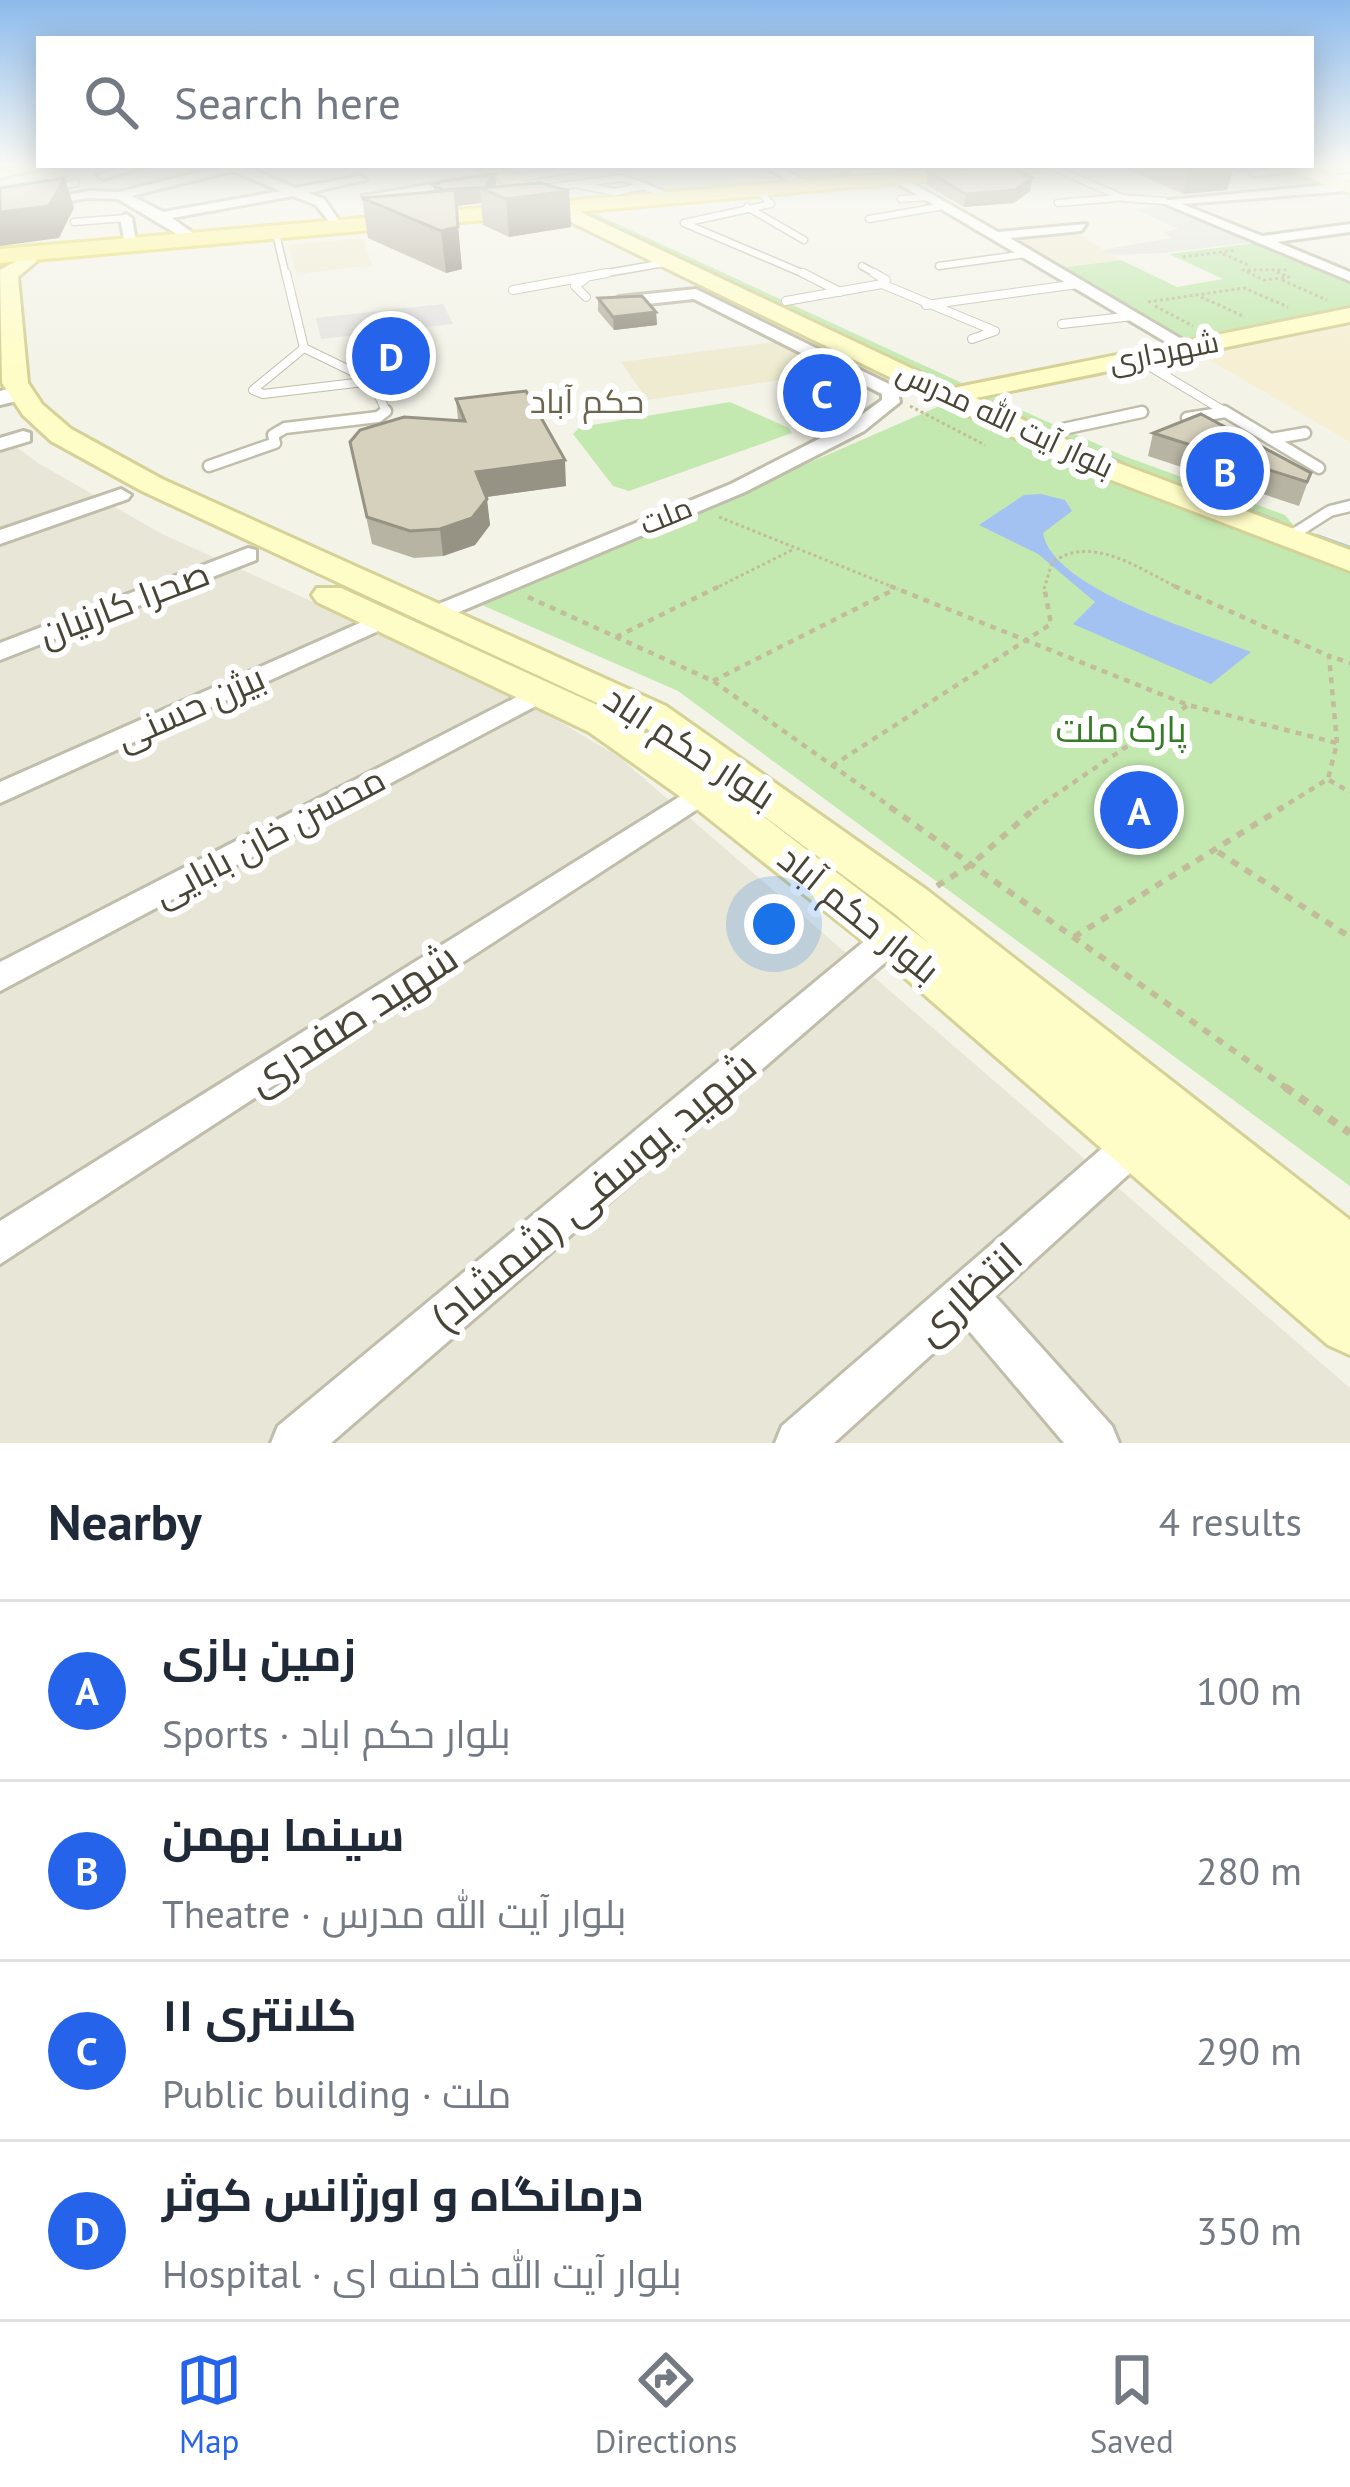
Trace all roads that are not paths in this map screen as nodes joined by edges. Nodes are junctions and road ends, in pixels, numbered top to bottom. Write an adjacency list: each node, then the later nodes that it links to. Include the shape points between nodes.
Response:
1 (128, 233): 17 (street)
2 (185, 233): 14 (street)
3 (245, 233): 14 (main road)
4 (319, 233): 15 (main road)
5 (619, 233): 23 (main road, بلوار آیت الله مدرس)
6 (636, 233): 33 (main road, بلوار آیت الله مدرس)
7 (703, 233): 31 (lane)
8 (798, 233): 16 (lane)
9 (990, 233): 13 (street)
10 (1020, 233): 13 (street)
11 (1234, 233): 18 (street)
12 (1319, 233): 18 (street)
13 (995, 236): 19 (street)
14 (192, 238): 17 (main road)
15 (277, 238): 21 (main road); 41 (lane)
16 (804, 240)
17 (129, 244): 21 (main road)
18 (1257, 244): 22 (street)
19 (1026, 254): 25 (lane); 29 (street)
20 (1350, 254): 22 (street)
21 (7, 260): 48 (main road, via 15,383)
22 (1307, 261): 27 (street)
23 (670, 262): 26 (lane); 45 (main road, بلوار آیت الله مدرس)
24 (862, 266): 28 (lane)
25 (939, 266)
26 (589, 277): 30 (lane); 32 (lane, via 575,286)
27 (1350, 278)
28 (882, 284): 31 (lane); 35 (lane)
29 (1078, 284): 35 (lane); 37 (street)
30 (514, 290)
31 (840, 292): 33 (lane)
32 (586, 297)
33 (786, 301): 44 (main road, بلوار آیت الله مدرس)
34 (619, 302): 62 (street, ملت, via 696,294 902,402 738,488)
35 (926, 305): 40 (lane, via 995,332)
36 (1350, 315): 39 (main road, شهرداری)
37 (1132, 316): 38 (lane); 39 (street)
38 (1062, 324)
39 (1190, 336): 42 (main road, شهرداری)
40 (972, 339)
41 (304, 348): 43 (lane); 43 (lane, via 254,390)
42 (1134, 357): 44 (main road, شهرداری); 47 (lane)
43 (372, 381): 53 (lane, via 386,411 378,417 285,428 273,435 275,443)
44 (977, 390): 45 (main road, شهرداری); 50 (main road, بلوار آیت الله مدرس)
45 (950, 396): 57 (main road, بلوار آیت الله مدرس, via 1103,466)
46 (1142, 412): 50 (lane)
47 (1226, 412): 49 (lane); 52 (lane)
48 (9, 417): 55 (main road, بلوار حکم آباد); 62 (main road, بلوار حکم اباد)
49 (1186, 418)
50 (1063, 429): 57 (main road, بلوار آیت الله مدرس)
51 (1305, 433): 52 (lane)
52 (1270, 439): 54 (lane)
53 (208, 466)
54 (1319, 468)
55 (121, 495): 58 (street); 60 (main road, بلوار حکم آباد)
56 (1350, 506): 57 (lane)
57 (1299, 530): 59 (main road, بلوار آیت الله مدرس); 61 (main road, بلوار آیت الله مدرس)
58 (0, 537)
59 (1350, 538)
60 (248, 555): 63 (main road, بلوار حکم آباد); 64 (street, صحرا کارنیان)
61 (1350, 561)
62 (432, 615): 72 (main road, بلوار حکم اباد, via 632,703 725,764 911,902)
63 (380, 621): 65 (main road, بلوار حکم آباد); 67 (street, بیژن حسنی)
64 (0, 652)
65 (538, 694): 66 (main road, بلوار حکم آباد, via 603,723); 69 (street, محسن خان بابایی)
66 (703, 792): 68 (main road, بلوار حکم آباد); 71 (street, شهید صفدری)
67 (0, 793)
68 (891, 938): 70 (main road, بلوار حکم آباد); 75 (street, شهید یوسفی (شمشاد))
69 (0, 978)
70 (1136, 1143): 73 (street, انتظاری); 74 (main road, بلوار حکم آباد)
71 (0, 1244)
72 (1350, 1258)
73 (966, 1294): 76 (street, انتظاری); 77 (street)
74 (1350, 1323)
75 (295, 1443)
76 (800, 1443)
77 (1095, 1443)

